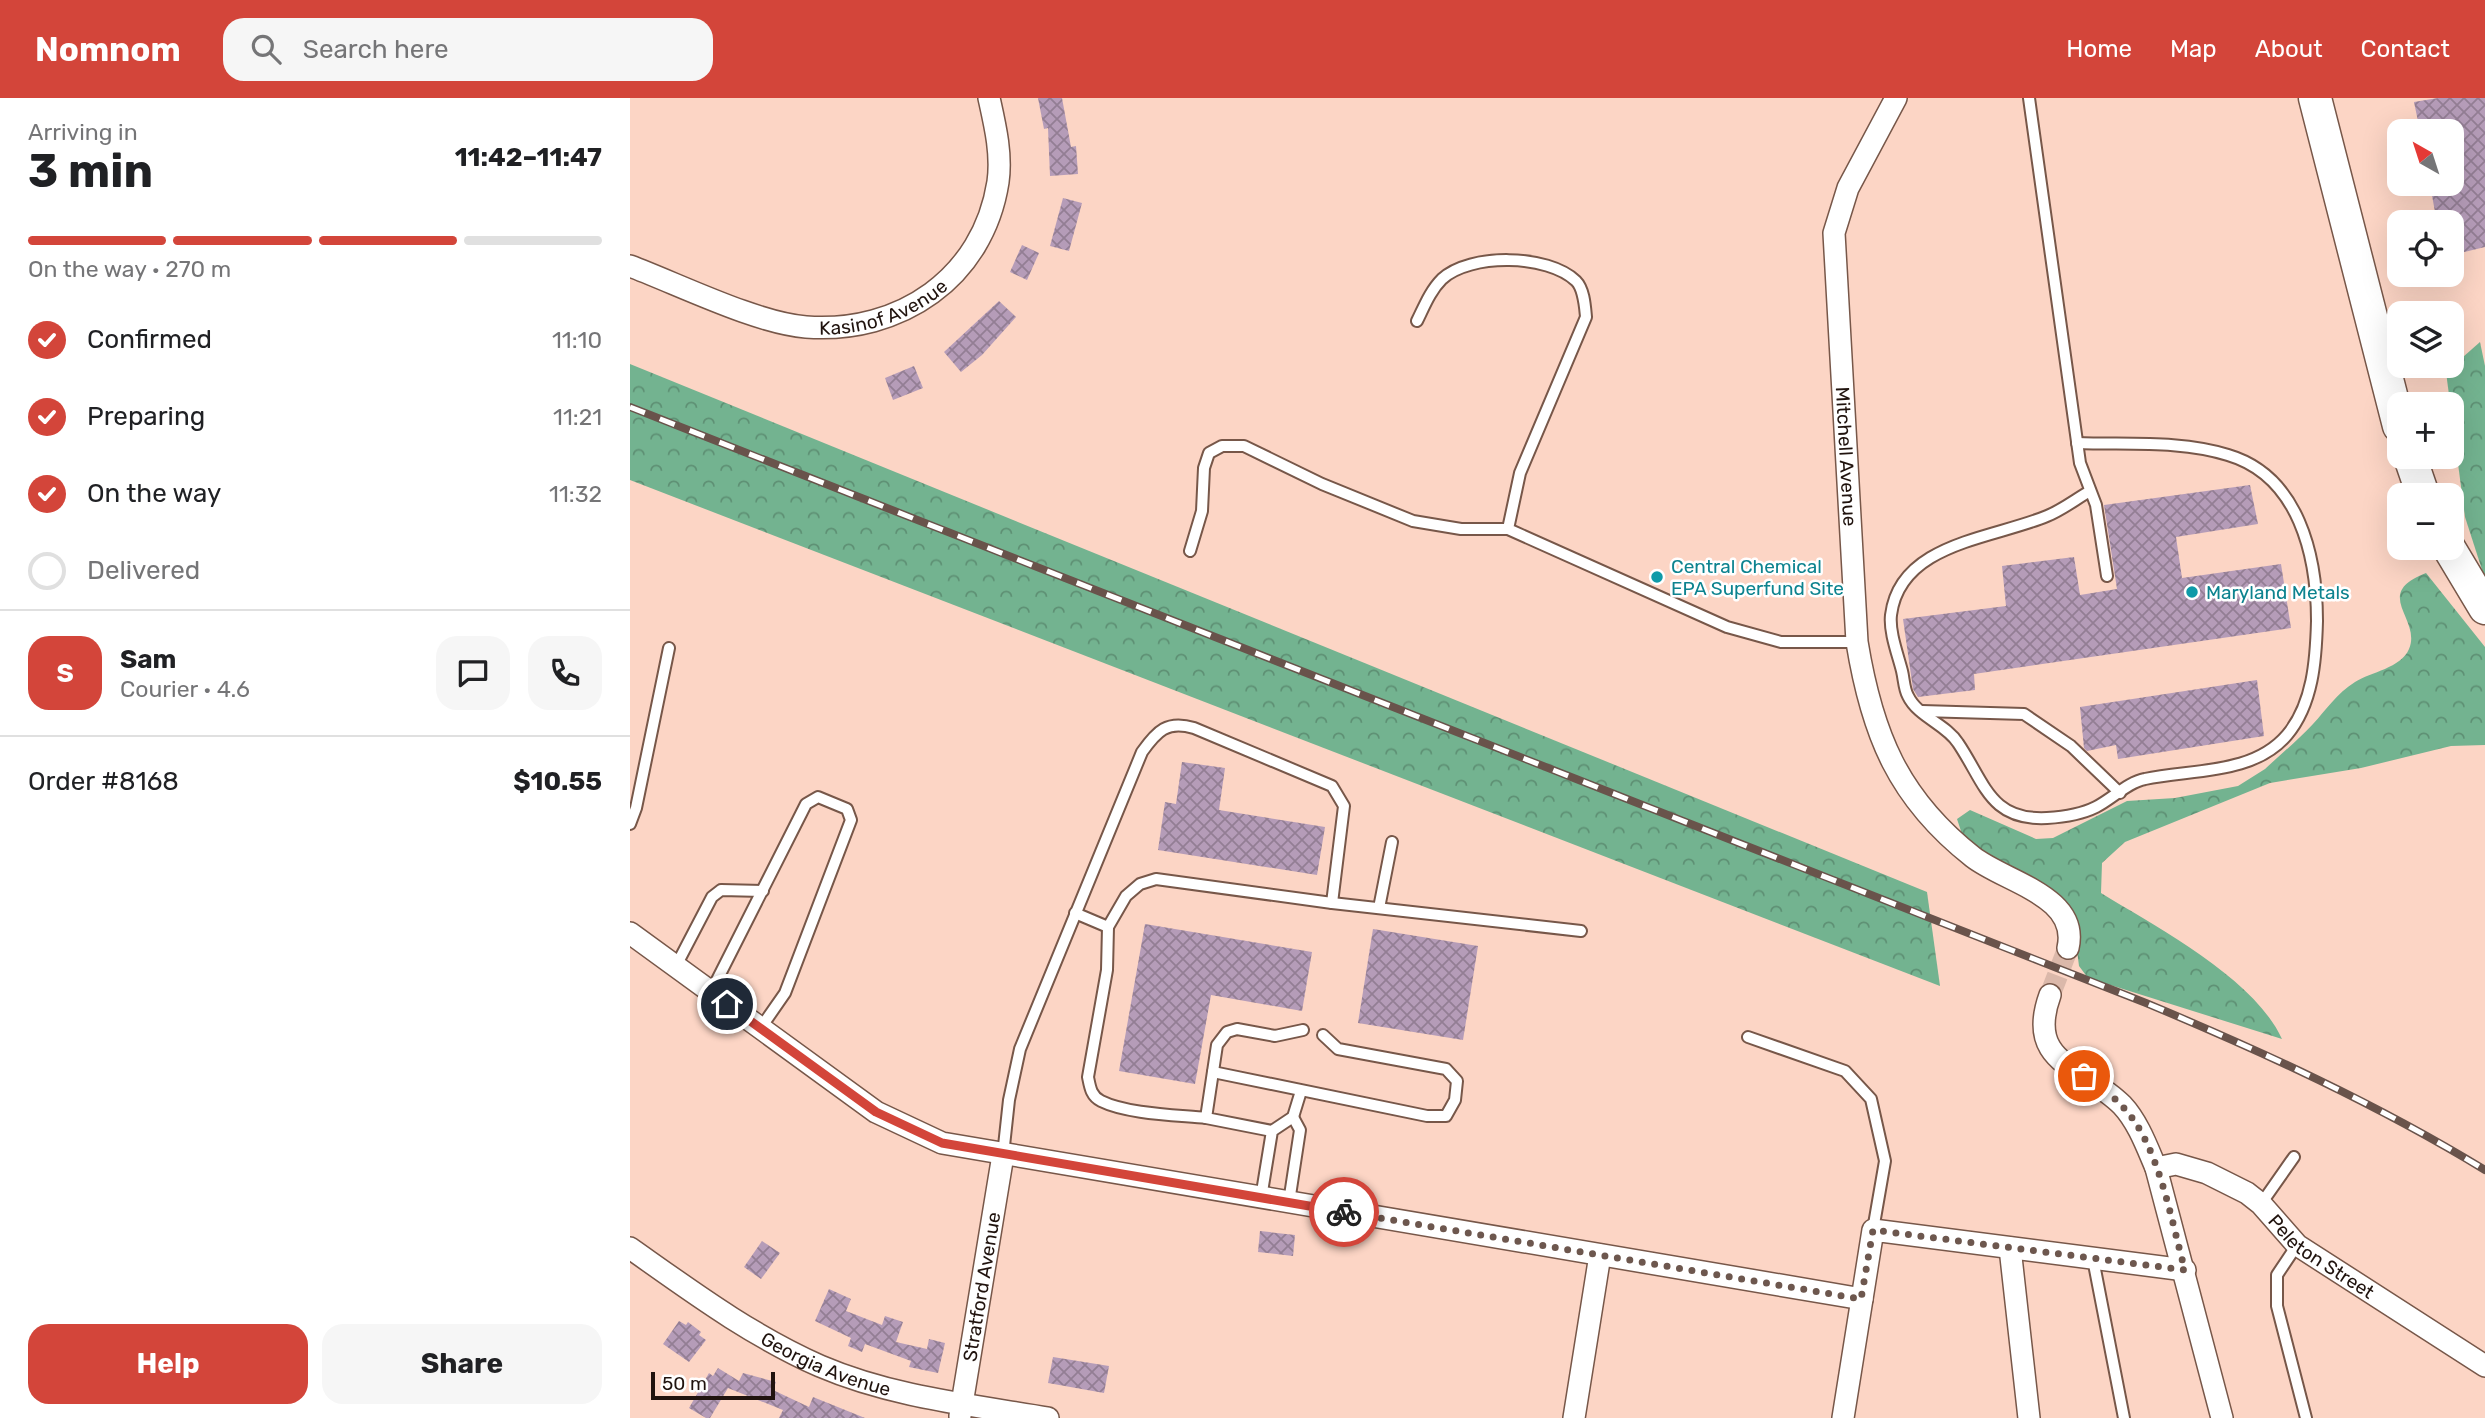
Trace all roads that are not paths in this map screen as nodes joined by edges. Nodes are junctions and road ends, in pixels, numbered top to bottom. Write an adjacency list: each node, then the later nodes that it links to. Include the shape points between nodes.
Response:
1 (989, 98): 5 (street, Kasinof Avenue, via 999,155 988,220 961,268 905,310 868,325 803,327 766,319)
2 (1896, 98): 15 (street, Mitchell Avenue, via 1848,188 1834,233)
3 (2029, 98): 8 (lane)
4 (2315, 98): 7 (main road)
5 (630, 266)
6 (1417, 321): 10 (lane, via 1442,279 1463,266 1531,260 1577,282 1584,298 1586,317 1520,473)
7 (2390, 392)
8 (2077, 443): 9 (lane); 18 (lane, via 2192,447 2248,463 2285,493 2309,549 2317,590 2311,686 2287,736 2239,765 2140,780)
9 (2090, 491): 13 (lane); 17 (lane, via 2049,516 1936,554 1914,568 1900,585 1891,617 1908,697)
10 (1508, 529): 11 (lane, via 1461,529 1413,521 1244,446 1222,446 1209,453 1204,468 1202,512); 15 (lane, via 1727,627 1781,642)
11 (1190, 551)
12 (2456, 560): 14 (main road)
13 (2107, 576)
14 (2485, 608)
15 (1857, 642): 28 (street, Mitchell Avenue, via 1865,696 1902,780 1928,816 1987,868 2059,907 2068,920)
16 (668, 648): 19 (lane)
17 (1922, 711): 18 (lane, via 2024,714 2071,746); 18 (lane, via 1957,740 1991,798 2024,820 2092,809)
18 (2120, 793)
19 (630, 824)
20 (1392, 842): 23 (lane)
21 (763, 891): 29 (lane, via 721,890 712,897); 30 (lane); 32 (lane, via 806,804 818,797 847,809 851,820 785,993)
22 (1332, 903): 23 (lane); 24 (lane, via 1344,825 1340,794 1323,779 1181,724 1166,725 1142,752); 25 (lane, via 1156,879 1126,895)
23 (1379, 908): 26 (lane)
24 (1075, 913): 25 (lane); 41 (lane, via 1020,1049)
25 (1108, 927): 39 (lane, via 1107,970 1088,1077 1090,1091 1099,1100 1122,1107)
26 (1581, 932)
27 (630, 933): 29 (street)
28 (2068, 948)
29 (676, 966): 30 (street)
30 (711, 992): 32 (street)
31 (2050, 995): 43 (street, via 2042,1023 2049,1049 2123,1106)
32 (760, 1028): 41 (street, via 876,1112 942,1143)
33 (1303, 1030): 36 (lane, via 1275,1036 1237,1028 1227,1032 1217,1045)
34 (1323, 1035): 37 (lane, via 1338,1049 1446,1069 1457,1082 1455,1100 1446,1116 1427,1116)
35 (1748, 1037): 47 (lane, via 1845,1071 1871,1099 1885,1161)
36 (1213, 1072): 37 (lane); 39 (lane)
37 (1301, 1091): 38 (lane)
38 (1293, 1117): 40 (lane); 45 (lane, via 1300,1130)
39 (1206, 1118): 40 (lane)
40 (1272, 1131): 44 (lane)
41 (1003, 1155): 44 (street); 56 (street, Stratford Avenue)
42 (2294, 1157): 46 (lane)
43 (2156, 1168): 46 (street, Peleton Street, via 2176,1164 2207,1173); 53 (street)
44 (1261, 1198): 45 (street)
45 (1289, 1202): 51 (street)
46 (2261, 1204): 48 (street, Peleton Street)
47 (1873, 1230): 50 (street); 54 (street)
48 (2297, 1245): 55 (street, Peleton Street); 63 (lane, via 2277,1275 2277,1306)
49 (630, 1248): 56 (street, Georgia Avenue, via 726,1316 822,1367)
50 (2010, 1248): 52 (street); 60 (street)
51 (1600, 1255): 54 (street); 58 (street)
52 (2093, 1259): 53 (street); 61 (lane)
53 (2185, 1270): 62 (street)
54 (1861, 1299): 59 (street)
55 (2485, 1366)
56 (960, 1411): 57 (street, Georgia Avenue)
57 (1048, 1418)
58 (1574, 1418)
59 (1843, 1418)
60 (2029, 1418)
61 (2123, 1418)
62 (2222, 1418)
63 (2306, 1418)

